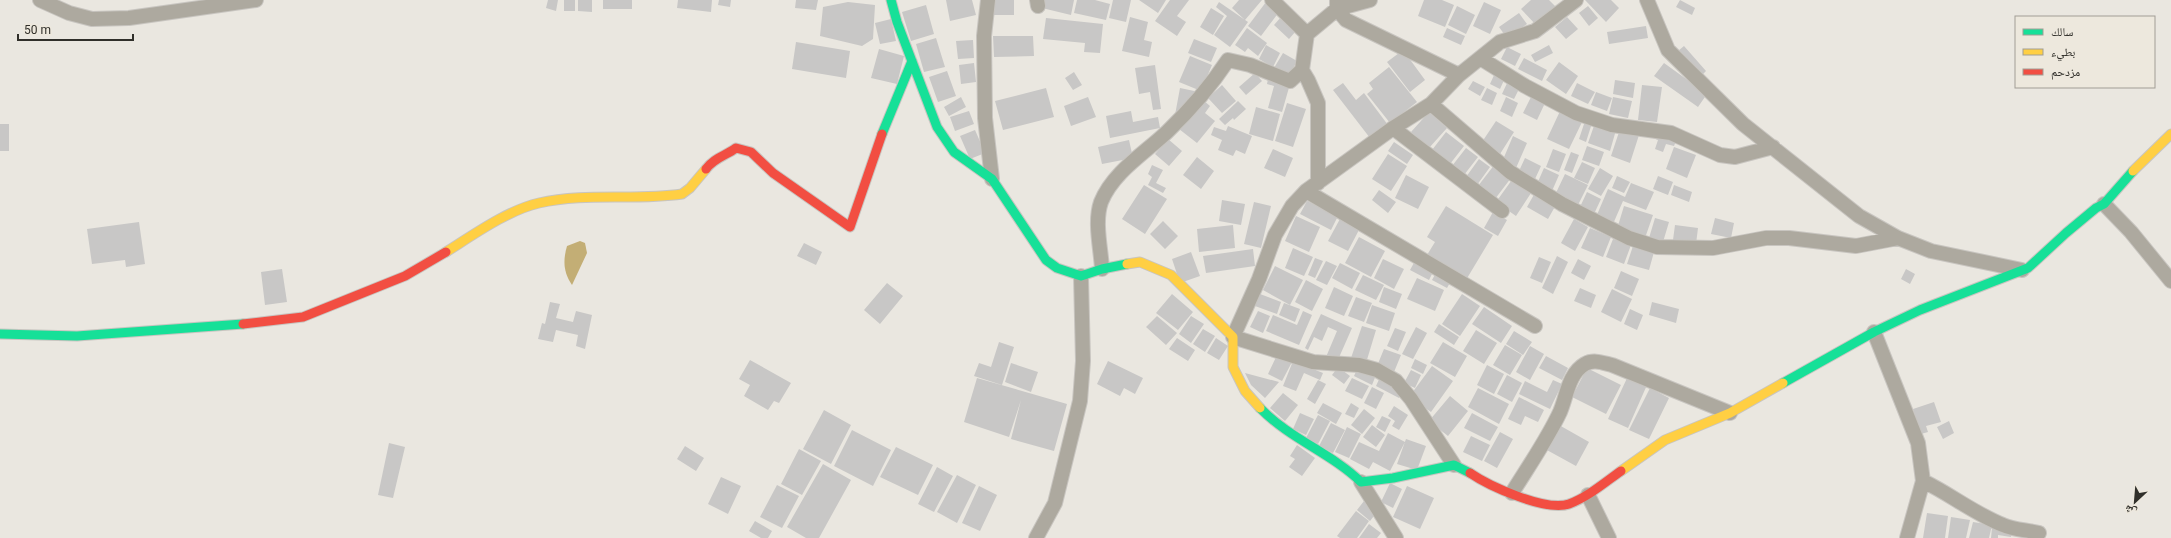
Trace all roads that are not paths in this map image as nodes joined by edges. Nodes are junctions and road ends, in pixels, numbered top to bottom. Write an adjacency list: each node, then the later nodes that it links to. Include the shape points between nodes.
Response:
1 (40, 0): 2 (street, via 69,13 99,19 129,18)
2 (256, 0)
3 (891, 0): 12 (street)
4 (988, 0): 19 (street, via 984,36 985,110)
5 (1272, 0): 10 (street)
6 (1370, 0): 9 (street)
7 (1576, 0): 11 (street, via 1535,31 1500,42)
8 (1647, 0): 18 (street, via 1668,50 1743,124)
9 (1337, 5): 10 (street); 14 (street, via 1346,20)
10 (1307, 34): 13 (street)
11 (1480, 58): 14 (street); 18 (street, via 1576,113 1612,124 1671,134 1720,155 1735,157)
12 (912, 61): 19 (street, via 937,127 954,152); 30 (street, via 878,144 850,227 773,173 751,152 736,148 723,157 714,159 682,194 569,198 538,203 493,222 405,276 303,317 120,334)
13 (1302, 70): 20 (street, via 1318,103); 24 (street, via 1290,81 1250,65 1228,60 1209,89 1114,182 1101,202 1098,218)
14 (1459, 75): 15 (street)
15 (1431, 104): 16 (street); 23 (street, via 1510,172 1562,204 1622,235 1657,248 1713,248 1766,238 1789,238 1856,246)
16 (1393, 128): 20 (street); 22 (street)
17 (2171, 134): 21 (street, via 2143,159)
18 (1772, 147): 23 (street, via 1859,216)
19 (992, 179): 26 (street, via 1046,260 1057,268)
20 (1312, 187): 28 (street); 31 (street, via 1292,206 1275,235 1260,279)
21 (2104, 204): 25 (street, via 2066,233 2040,259); 27 (street)
22 (1502, 211)
23 (1898, 238): 25 (street, via 1931,251)
24 (1102, 269): 26 (street); 31 (street, via 1140,262 1171,275)
25 (2023, 270): 29 (street, via 1920,310)
26 (1082, 276): 39 (street, via 1083,360 1080,401 1055,503)
27 (2171, 281)
28 (1534, 326)
29 (1874, 332): 32 (street); 34 (street, via 1918,444)
30 (0, 334)
31 (1233, 337): 33 (street, via 1313,362 1359,365 1377,370 1396,381 1411,399); 35 (street, via 1232,366 1243,391 1258,408 1307,446 1352,472)
32 (1730, 413): 36 (street, via 1612,365 1593,361 1584,364 1566,390 1560,411); 37 (street, via 1665,440)
33 (1454, 465): 35 (street); 36 (street, via 1486,484)
34 (1923, 481): 38 (street, via 1982,516 2005,526); 42 (street)
35 (1361, 482): 40 (street)
36 (1512, 493): 37 (street, via 1540,504 1567,504)
37 (1588, 495): 41 (street)
38 (2039, 533)
39 (1036, 538)
40 (1396, 538)
41 (1609, 538)
42 (1907, 538)

